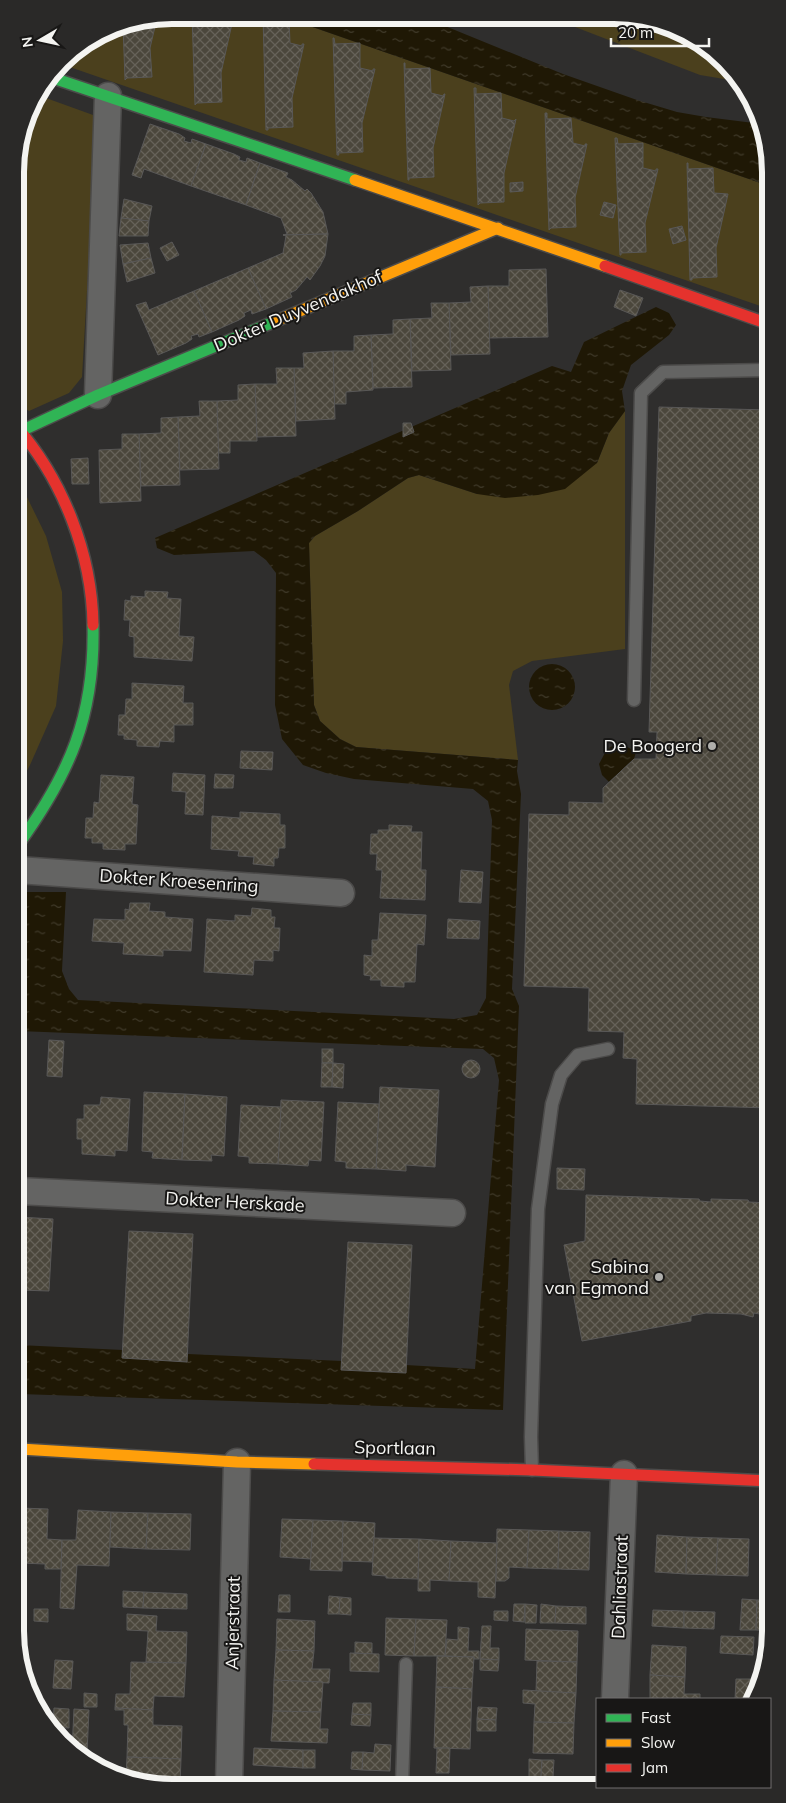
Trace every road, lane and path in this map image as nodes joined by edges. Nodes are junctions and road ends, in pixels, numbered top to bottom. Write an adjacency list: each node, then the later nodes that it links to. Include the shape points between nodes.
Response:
1 (59, 80): 2 (street)
2 (108, 96): 3 (street); 6 (street)
3 (498, 228): 4 (street); 6 (street, Dokter Duyvendakhof)
4 (762, 323)
5 (762, 370): 9 (lane, via 664,372 640,393)
6 (98, 395): 7 (street, Dokter Duyvendakhof)
7 (24, 427)
8 (24, 436): 10 (street, via 47,468 68,509 83,552 94,642 90,688 80,732 63,774)
9 (634, 700)
10 (24, 837)
11 (24, 870): 12 (street, Dokter Kroesenring)
12 (341, 892)
13 (608, 1049): 18 (lane, via 578,1055 561,1074 552,1104 538,1209)
14 (24, 1191): 15 (street, Dokter Herskade)
15 (452, 1213)
16 (24, 1449): 17 (street, Sportlaan)
17 (237, 1462): 18 (street, Sportlaan); 23 (street, Anjerstraat)
18 (532, 1470): 19 (street, Sportlaan)
19 (624, 1474): 20 (street, Sportlaan); 22 (street, Dahliastraat)
20 (762, 1480)
21 (406, 1664): 24 (lane)
22 (615, 1698)
23 (229, 1779)
24 (402, 1779)

